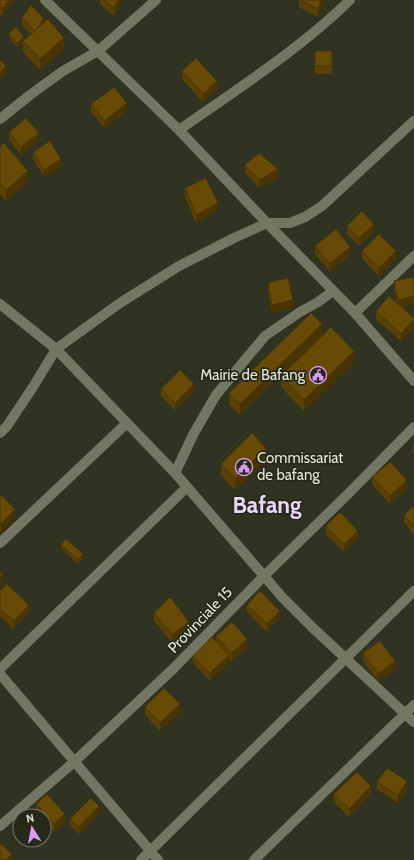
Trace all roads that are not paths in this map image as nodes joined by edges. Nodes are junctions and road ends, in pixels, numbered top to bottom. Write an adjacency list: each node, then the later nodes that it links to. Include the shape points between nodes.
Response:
1 (46, 0): 4 (street)
2 (156, 0): 4 (street)
3 (350, 0): 7 (street, via 299,44)
4 (98, 51): 5 (street, via 63,71); 7 (street)
5 (0, 119)
6 (414, 122): 8 (street, via 322,206 290,223)
7 (179, 130): 8 (street)
8 (267, 223): 10 (street); 13 (street, via 180,266 120,303)
9 (414, 256): 12 (street)
10 (333, 292): 12 (street); 18 (street, via 265,336 216,395)
11 (0, 304): 13 (street)
12 (355, 312): 14 (street)
13 (56, 349): 15 (street); 17 (street, via 33,388)
14 (414, 381)
15 (127, 423): 18 (street); 20 (street)
16 (414, 427): 21 (street, Provinciale 15)
17 (0, 433)
18 (175, 473): 19 (street)
19 (187, 487): 21 (street); 24 (street)
20 (0, 543)
21 (265, 575): 23 (street, via 283,598); 29 (street, Provinciale 15, via 173,669)
22 (414, 591): 23 (street)
23 (346, 658): 27 (street); 31 (street)
24 (0, 669)
25 (0, 674): 29 (street)
26 (414, 705): 27 (street)
27 (405, 714): 28 (street); 34 (street)
28 (414, 722)
29 (74, 762): 30 (street, Provinciale 15); 31 (street)
30 (0, 826)
31 (151, 850): 32 (street); 33 (street)
32 (140, 860)
33 (158, 860)
34 (254, 860)

